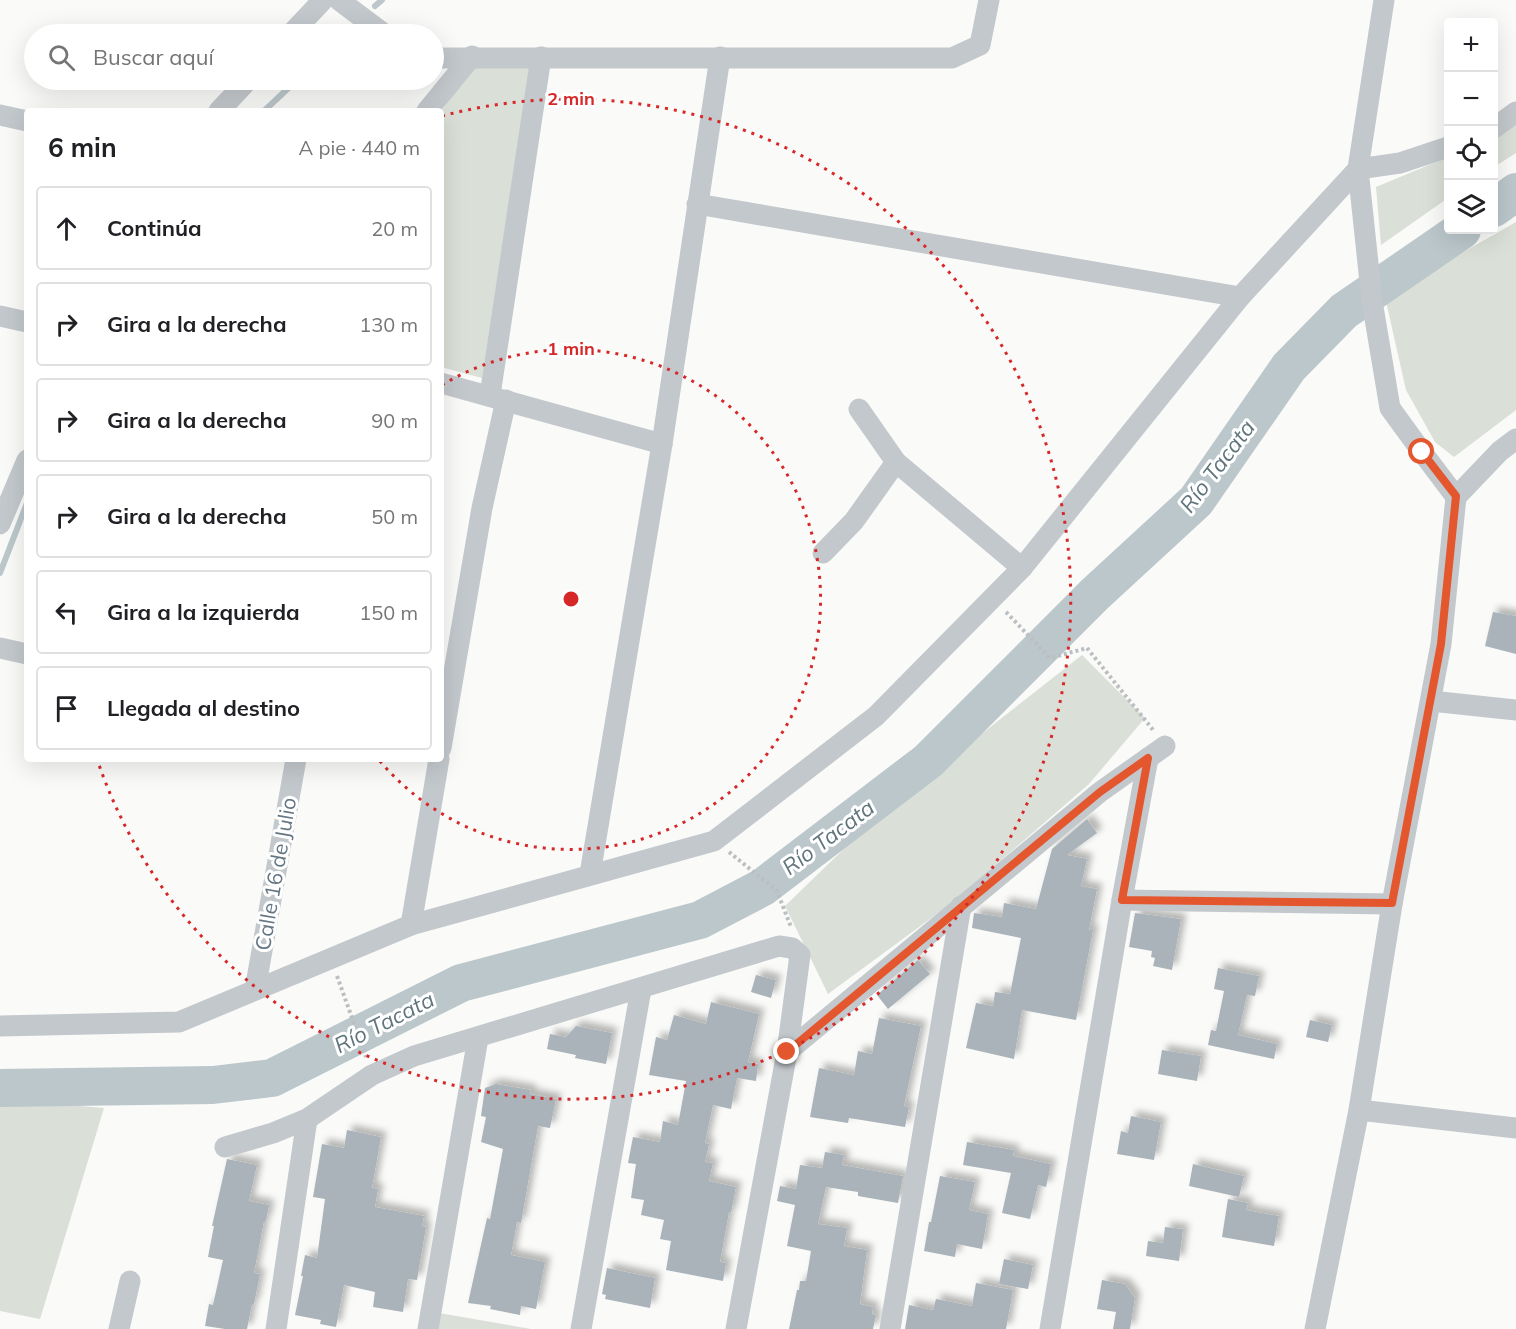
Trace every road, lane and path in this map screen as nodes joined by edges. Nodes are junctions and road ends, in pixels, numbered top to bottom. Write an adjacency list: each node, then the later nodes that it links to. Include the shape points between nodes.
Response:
1 (323, 0): 5 (street)
2 (339, 0): 6 (street)
3 (989, 0): 10 (street, via 980,45 952,58)
4 (1384, 0): 19 (street)
5 (300, 24)
6 (371, 24)
7 (472, 56): 8 (street); 9 (street); 13 (street)
8 (444, 57)
9 (541, 57): 10 (street); 25 (street)
10 (720, 57): 20 (street)
11 (239, 90): 12 (street)
12 (222, 108)
13 (429, 108)
14 (1516, 112): 17 (street)
15 (0, 115): 16 (street)
16 (24, 120)
17 (1497, 126)
18 (1444, 149): 19 (street, via 1400,163)
19 (1358, 169): 21 (street); 31 (street, via 1372,301 1390,408)
20 (697, 204): 21 (street); 28 (street)
21 (1240, 297): 34 (street)
22 (0, 316): 23 (street)
23 (24, 321)
24 (444, 383): 25 (street)
25 (498, 398): 28 (street); 40 (street)
26 (859, 409): 29 (street)
27 (1516, 439): 31 (street)
28 (662, 444): 45 (street)
29 (896, 462): 33 (street, via 854,521); 34 (street)
30 (24, 467): 32 (street)
31 (1456, 496): 38 (street, via 1441,644)
32 (0, 522)
33 (824, 553)
34 (1022, 568): 35 (street)
35 (993, 598): 41 (path, via 1050,658 1087,648); 45 (street, via 876,716 714,841)
36 (0, 648): 37 (street)
37 (24, 653)
38 (1431, 701): 39 (street); 47 (street)
39 (1516, 711)
40 (444, 730)
41 (1156, 752): 46 (street); 48 (street, via 1100,792)
42 (295, 762): 53 (street, Calle 16 de Julio)
43 (438, 762): 49 (street)
44 (747, 864): 50 (path, via 777,891 791,925)
45 (590, 874): 49 (street)
46 (1122, 900): 47 (street); 69 (street)
47 (1392, 903): 58 (street)
48 (962, 906): 57 (street); 68 (street)
49 (411, 925): 51 (street)
50 (792, 948): 52 (street, via 779,946); 57 (street, via 800,955)
51 (330, 959): 53 (street); 56 (path)
52 (641, 989): 55 (street); 66 (street)
53 (255, 990): 54 (street, via 179,1022)
54 (0, 1026)
55 (478, 1038): 59 (street, via 414,1056 372,1075); 65 (street)
56 (364, 1048)
57 (787, 1052): 67 (street)
58 (1359, 1110): 60 (street); 70 (street)
59 (307, 1119): 61 (street); 64 (street)
60 (1516, 1128)
61 (225, 1146)
62 (130, 1281): 63 (street)
63 (119, 1329)
64 (276, 1329)
65 (428, 1329)
66 (581, 1329)
67 (736, 1329)
68 (890, 1329)
69 (1050, 1329)
70 (1315, 1329)

